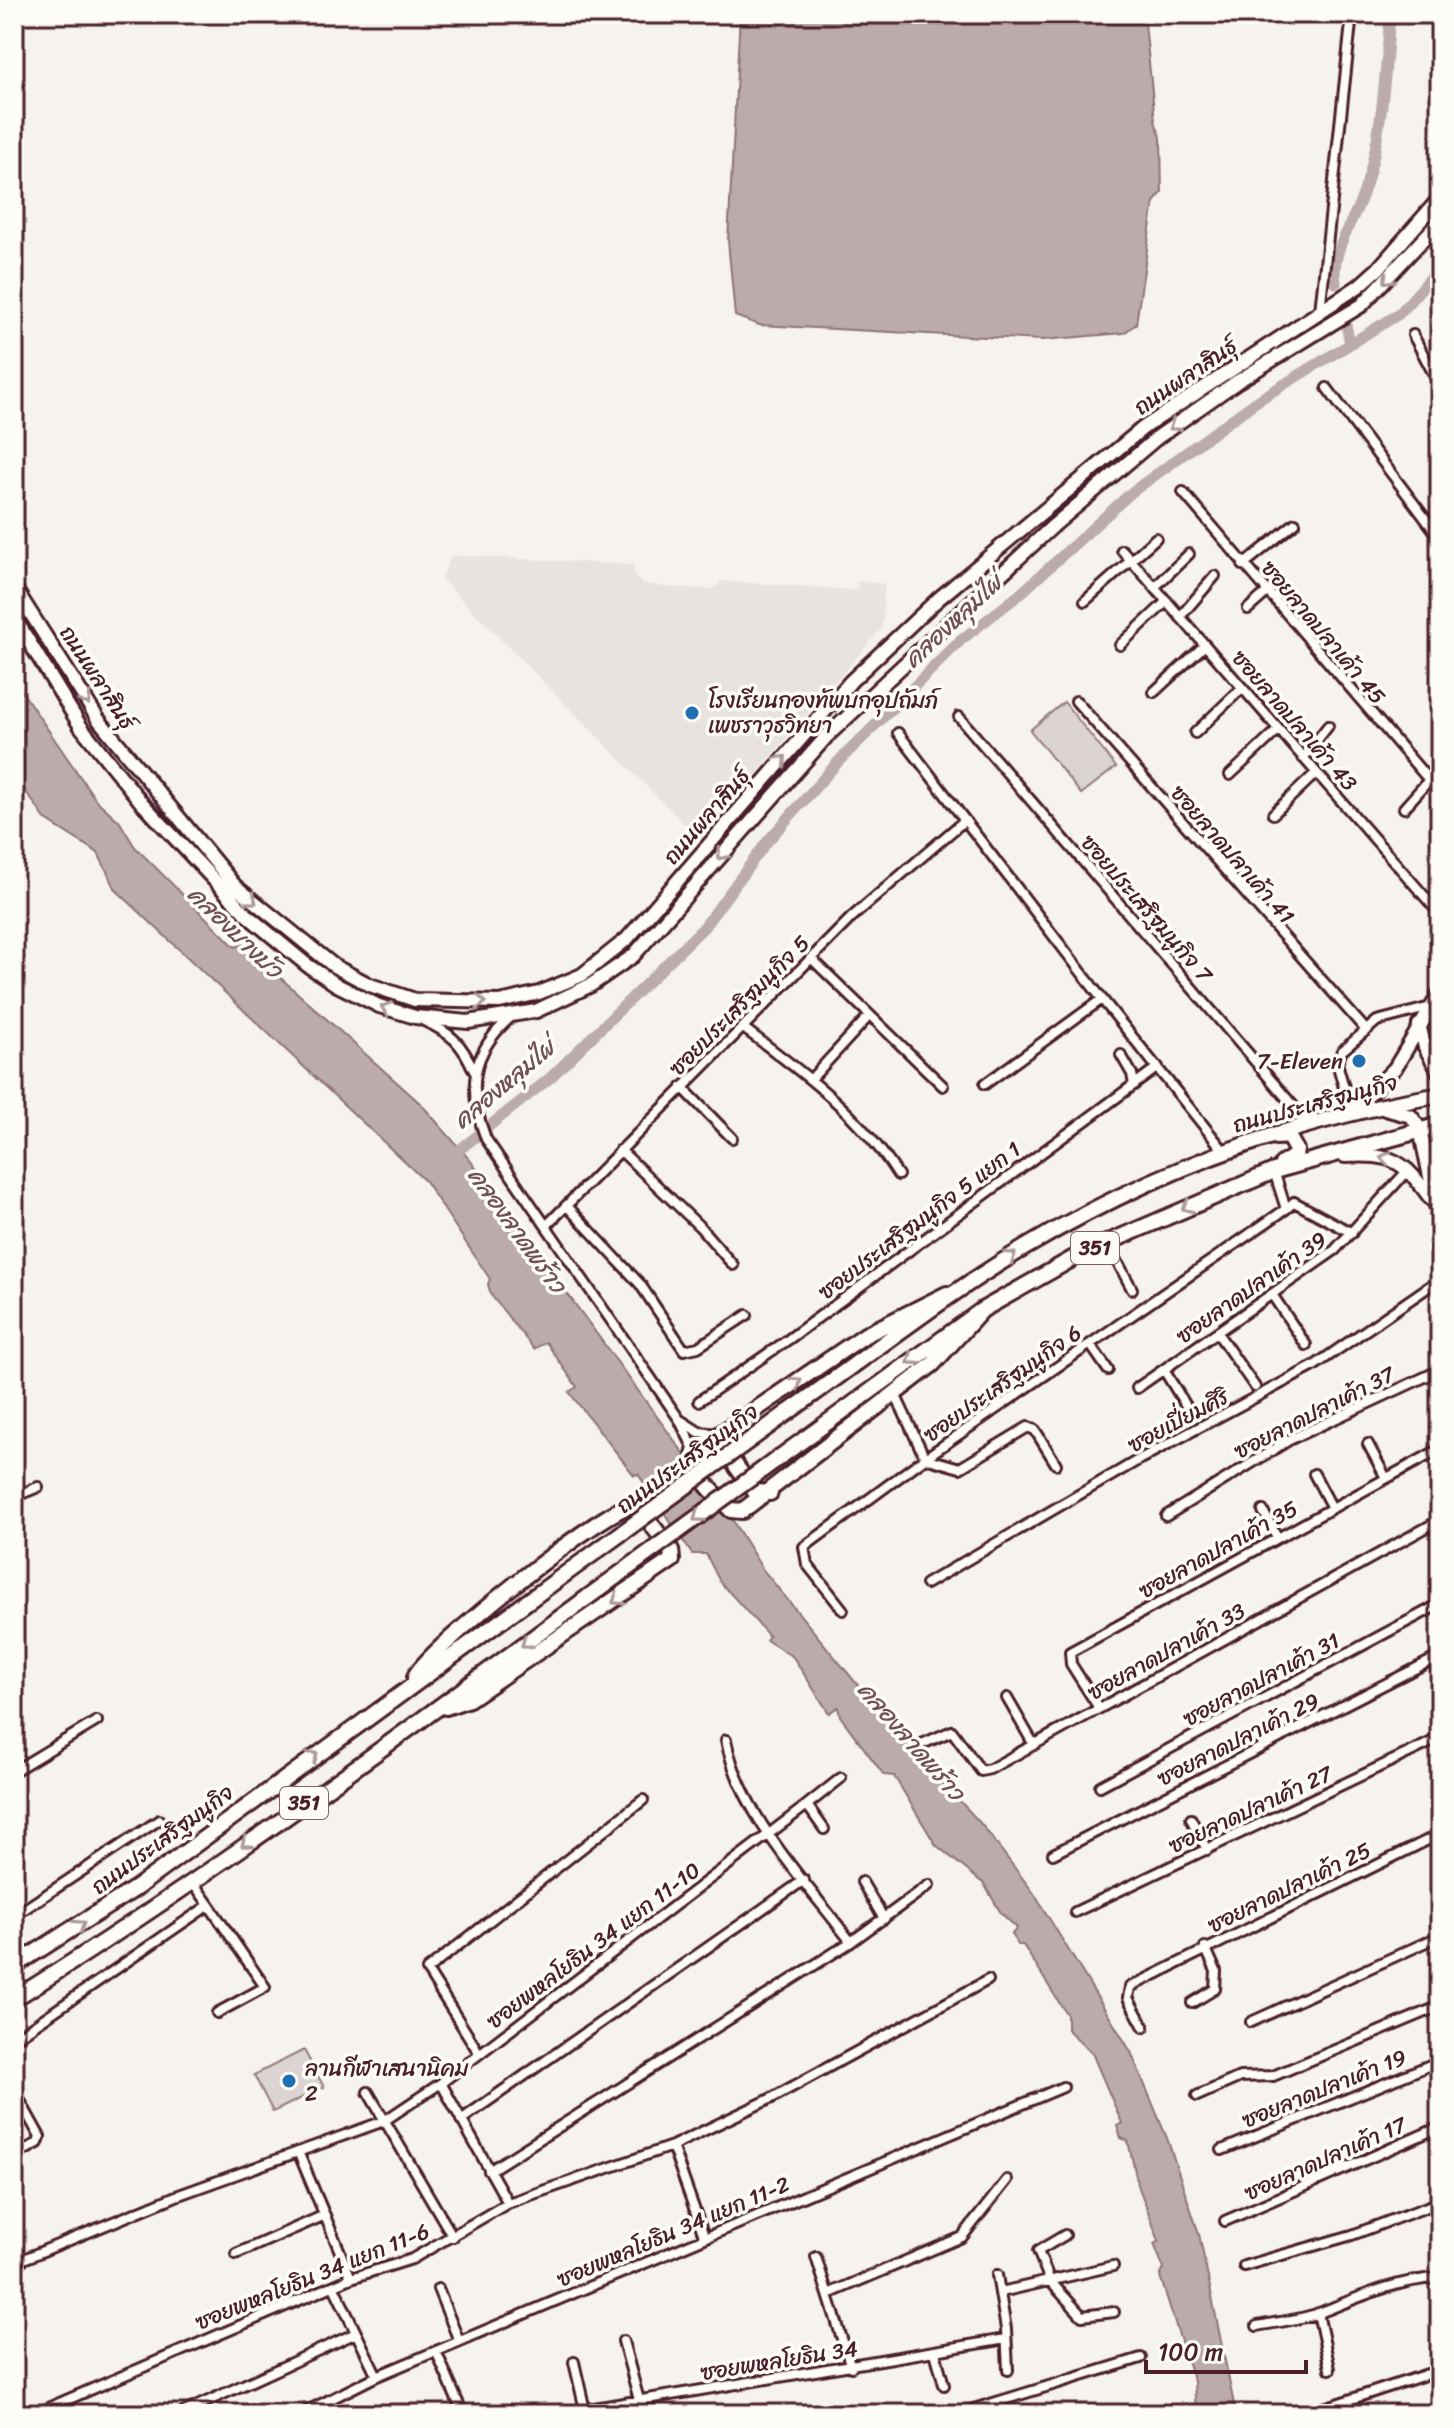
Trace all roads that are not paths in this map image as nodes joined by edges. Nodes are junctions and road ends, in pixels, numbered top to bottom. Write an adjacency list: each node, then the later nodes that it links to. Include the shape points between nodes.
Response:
1 (1352, 14): 4 (street)
2 (1440, 198): 4 (main road, ถนนผลาสินธุ์, via 1378,269)
3 (1440, 221): 48 (main road, ถนนผลาสินธุ์, one-way to 48, via 1362,305 1158,437 953,615 827,736 633,956 591,985 536,1011)
4 (1320, 312): 17 (main road, ถนนผลาสินธุ์, one-way to 4, via 98,719 235,886 334,966 370,985 415,1000 500,1002 582,975 627,939 851,681 937,600 1143,428)
5 (1413, 335): 6 (street)
6 (1440, 386)
7 (1327, 388): 11 (street)
8 (1183, 492): 15 (street, ซอยลาดปลาเค้า 45)
9 (1295, 523): 15 (street)
10 (1156, 538): 14 (street)
11 (1440, 538)
12 (1122, 550): 14 (street, ซอยลาดปลาเค้า 43)
13 (1189, 554): 18 (street)
14 (1131, 559): 18 (street, ซอยลาดปลาเค้า 43); 20 (street)
15 (1243, 565): 19 (street, ซอยลาดปลาเค้า 45)
16 (1215, 576): 24 (street)
17 (14, 587)
18 (1155, 587): 21 (street, ซอยลาดปลาเค้า 43)
19 (1266, 593): 22 (street); 38 (street, ซอยลาดปลาเค้า 45)
20 (1085, 601)
21 (1167, 601): 24 (street, ซอยลาดปลาเค้า 43); 25 (street)
22 (1248, 609)
23 (14, 617): 50 (main road, ถนนผลาสินธุ์, one-way to 23, via 337,985 248,916 141,802 81,727)
24 (1180, 617): 26 (street, ซอยลาดปลาเค้า 43)
25 (1120, 645)
26 (1205, 645): 27 (street, ซอยลาดปลาเค้า 43); 28 (street)
27 (1242, 688): 32 (street, ซอยลาดปลาเค้า 43); 34 (street)
28 (1154, 692)
29 (1076, 701): 53 (street, ซอยลาดปลาเค้า 41)
30 (959, 717): 65 (street, ซอยประเสริฐมนูกิจ 7)
31 (1328, 726): 35 (street)
32 (1278, 730): 35 (street, ซอยลาดปลาเค้า 43); 37 (street)
33 (898, 733): 42 (street)
34 (1195, 733)
35 (1303, 758): 36 (street, ซอยลาดปลาเค้า 43)
36 (1316, 773): 41 (street); 43 (street, ซอยลาดปลาเค้า 43)
37 (1230, 775)
38 (1429, 780): 39 (street, ซอยลาดปลาเค้า 45); 40 (street)
39 (1440, 793)
40 (1404, 808)
41 (1273, 814)
42 (965, 820): 44 (street, ซอยประเสริฐมนูกิจ 5, via 868,902); 46 (street)
43 (1440, 914)
44 (812, 959): 49 (street); 52 (street, ซอยประเสริฐมนูกิจ 5)
45 (1440, 993): 47 (main road)
46 (1102, 999): 55 (street); 59 (street)
47 (1431, 1007): 51 (main road); 53 (street, via 1388,1017)
48 (511, 1016): 50 (main road, ถนนผลาสินธุ์, via 468,1022); 56 (street, via 484,1044)
49 (869, 1016): 58 (street); 61 (street)
50 (415, 1017): 56 (street, via 455,1037)
51 (1419, 1025): 57 (main road); 64 (main road, via 1395,1068)
52 (742, 1027): 58 (street); 62 (street, ซอยประเสริฐมนูกิจ 5)
53 (1365, 1029): 64 (street, via 1338,1057)
54 (1121, 1055): 60 (street)
55 (1158, 1067): 60 (street, ซอยประเสริฐมนูกิจ 5 แยก 1); 69 (street)
56 (475, 1071): 81 (street, via 486,1139)
57 (1440, 1074)
58 (811, 1079): 75 (street, via 862,1125)
59 (985, 1084)
60 (1134, 1085): 100 (street, ซอยประเสริฐมนูกิจ 5 แยก 1)
61 (943, 1086)
62 (682, 1087): 68 (street); 70 (street, ซอยประเสริฐมนูกิจ 5)
63 (1440, 1095): 64 (main road, ถนนประเสริฐมนูกิจ / 351)
64 (1359, 1110): 65 (main road, ถนนประเสริฐมนูกิจ / 351); 67 (main road, via 1403,1111)
65 (1308, 1123): 69 (main road, ถนนประเสริฐมนูกิจ / 351)
66 (1440, 1125): 67 (main road, 351)
67 (1420, 1129): 71 (main road, 351); 77 (main road)
68 (732, 1138)
69 (1228, 1149): 76 (main road, via 1284,1135 1296,1150 1290,1159); 86 (main road, ถนนประเสริฐมนูกิจ / 351, one-way to 69, via 1099,1206)
70 (620, 1150): 78 (street, ซอยประเสริฐมนูกิจ 5); 84 (street)
71 (1313, 1157): 72 (main road, one-way to 71, via 1378,1156); 73 (main road, 351)
72 (1410, 1169): 77 (main road); 82 (street, ซอยลาดปลาเค้า 39)
73 (1274, 1171): 76 (main road, 351); 79 (street)
74 (1440, 1172): 77 (main road)
75 (898, 1175)
76 (1236, 1186): 83 (main road, 351, one-way to 83)
77 (1435, 1205): 80 (main road)
78 (567, 1206): 81 (street, ซอยประเสริฐมนูกิจ 5); 90 (street, via 640,1284 684,1350 698,1347)
79 (1286, 1209): 82 (street, via 1294,1202); 92 (street, ซอยประเสริฐมนูกิจ 6)
80 (1440, 1224)
81 (547, 1225): 102 (street)
82 (1352, 1233): 88 (street, ซอยลาดปลาเค้า 39)
83 (1107, 1242): 87 (street); 89 (main road, 351)
84 (733, 1265)
85 (1440, 1279): 119 (street, ซอยเปี่ยมศิริ, via 1289,1381 1140,1459)
86 (966, 1287): 103 (main road, one-way to 86, via 865,1335 927,1301); 123 (main road, ถนนประเสริฐมนูกิจ / 351, bridge)
87 (1132, 1289)
88 (1273, 1296): 91 (street, ซอยลาดปลาเค้า 39); 93 (street)
89 (982, 1310): 99 (main road, via 933,1364); 126 (main road, 351, one-way to 126, bridge)
90 (747, 1315)
91 (1218, 1334): 95 (street, ซอยลาดปลาเค้า 39); 97 (street)
92 (1090, 1344): 94 (street); 107 (street, ซอยประเสริฐมนูกิจ 6)
93 (1306, 1345)
94 (1108, 1370)
95 (1164, 1370): 98 (street, ซอยลาดปลาเค้า 39); 101 (street)
96 (1440, 1370): 116 (street, ซอยลาดปลาเค้า 37, via 1289,1440)
97 (1255, 1387)
98 (1137, 1388)
99 (895, 1394): 107 (street); 112 (main road)
100 (699, 1401)
101 (1191, 1414)
102 (679, 1419): 103 (street, via 699,1432); 106 (street)
103 (723, 1432): 106 (main road); 112 (main road, via 720,1444 755,1492)
104 (1368, 1444): 110 (street)
105 (1440, 1449): 110 (street, ซอยลาดปลาเค้า 35)
106 (695, 1451): 112 (main road, via 696,1470 731,1510 742,1511)
107 (925, 1458): 108 (street, via 952,1467 971,1465 1028,1427); 121 (street, ซอยประเสริฐมนูกิจ 6, via 804,1547 807,1564)
108 (1056, 1464)
109 (1314, 1474): 114 (street)
110 (1386, 1478): 114 (street, ซอยลาดปลาเค้า 35)
111 (38, 1487): 113 (street)
112 (770, 1493)
113 (14, 1497)
114 (1332, 1508): 118 (street, ซอยลาดปลาเค้า 35)
115 (1263, 1511): 118 (street)
116 (1166, 1516)
117 (1440, 1520): 125 (street, ซอยลาดปลาเค้า 33)
118 (1277, 1537): 125 (street, ซอยลาดปลาเค้า 35, via 1070,1652 1071,1664)
119 (926, 1584)
120 (1440, 1604): 134 (street, ซอยลาดปลาเค้า 31)
121 (843, 1610)
122 (1440, 1656): 143 (street, ซอยลาดปลาเค้า 29)
123 (413, 1682): 126 (main road, one-way to 126, via 429,1657 496,1600 627,1503 636,1504 671,1550 672,1560 647,1580 469,1699); 155 (main road, ถนนประเสริฐมนูกิจ / 351, one-way to 123, via 136,1888)
124 (1007, 1698): 131 (street)
125 (1099, 1708): 131 (street, ซอยลาดปลาเค้า 33)
126 (435, 1711): 144 (main road, 351, one-way to 144)
127 (97, 1721): 132 (street)
128 (1440, 1738): 142 (street, ซอยลาดปลาเค้า 27)
129 (726, 1740): 141 (street, via 740,1787)
130 (922, 1744): 131 (street, ซอยลาดปลาเค้า 33, via 952,1731 981,1771)
131 (1034, 1745)
132 (14, 1771)
133 (841, 1778): 136 (street, ซอยพหลโยธิน 34 แยก 11-10)
134 (1100, 1786)
135 (643, 1800): 164 (street, via 427,1970)
136 (807, 1805): 139 (street); 141 (street, ซอยพหลโยธิน 34 แยก 11-10)
137 (1191, 1819): 142 (street)
138 (159, 1820): 150 (street)
139 (824, 1829)
140 (1440, 1834): 154 (street, ซอยลาดปลาเค้า 25)
141 (769, 1835): 145 (street); 164 (street, ซอยพหลโยธิน 34 แยก 11-10)
142 (1207, 1850): 149 (street, ซอยลาดปลาเค้า 27)
143 (1053, 1854)
144 (192, 1880): 148 (street); 157 (main road, 351)
145 (804, 1880): 153 (street); 171 (street)
146 (862, 1882): 151 (street)
147 (929, 1885): 151 (street)
148 (209, 1905): 160 (street, via 265,1987); 163 (street)
149 (1075, 1912)
150 (14, 1916)
151 (884, 1919): 153 (street)
152 (1440, 1936): 161 (street)
153 (851, 1942): 178 (street)
154 (1205, 1947): 158 (street, via 1216,1971 1215,1989); 162 (street, ซอยลาดปลาเค้า 25, via 1130,1987 1127,1993)
155 (14, 1966)
156 (988, 1980): 174 (street, ซอยพหลโยธิน 34 แยก 11-6)
157 (14, 1999)
158 (1192, 2003)
159 (1440, 2006): 170 (street, via 1273,2076 1240,2077)
160 (217, 2013)
161 (1251, 2022)
162 (1144, 2027)
163 (14, 2039)
164 (479, 2053): 166 (street, ซอยพหลโยธิน 34 แยก 11-10)
165 (1440, 2061): 175 (street, ซอยลาดปลาเค้า 19)
166 (441, 2083): 171 (street); 172 (street, ซอยพหลโยธิน 34 แยก 11-10)
167 (1063, 2087): 185 (street, ซอยพหลโยธิน 34 แยก 11-2)
168 (14, 2090): 177 (street, via 40,2137)
169 (368, 2092): 172 (street)
170 (1197, 2096)
171 (461, 2120): 178 (street)
172 (384, 2121): 176 (street, ซอยพหลโยธิน 34 แยก 11-10); 186 (street)
173 (1440, 2127): 183 (street, ซอยลาดปลาเค้า 17)
174 (672, 2146): 181 (street, ซอยพหลโยธิน 34 แยก 11-6); 185 (street)
175 (1222, 2150)
176 (299, 2154): 182 (street); 189 (street, ซอยพหลโยธิน 34 แยก 11-10, via 176,2196)
177 (14, 2156)
178 (489, 2171): 181 (street)
179 (1007, 2180): 199 (street, via 962,2237)
180 (1440, 2202): 191 (street, via 1352,2235)
181 (508, 2203): 186 (street, ซอยพหลโยธิน 34 แยก 11-6)
182 (325, 2215): 187 (street); 193 (street)
183 (1225, 2221)
184 (1065, 2235): 195 (street, via 1038,2251)
185 (704, 2236): 205 (street, ซอยพหลโยธิน 34 แยก 11-2)
186 (453, 2237): 193 (street, ซอยพหลโยธิน 34 แยก 11-6, via 412,2259)
187 (236, 2254)
188 (816, 2257): 199 (street)
189 (14, 2263)
190 (1113, 2266): 195 (street)
191 (1244, 2266)
192 (997, 2275): 198 (street)
193 (351, 2278): 196 (street, ซอยพหลโยธิน 34 แยก 11-6)
194 (1440, 2278): 201 (street, via 1421,2278)
195 (1050, 2281): 198 (street); 200 (street, via 1082,2316)
196 (334, 2287): 203 (street); 219 (street, ซอยพหลโยธิน 34 แยก 11-6)
197 (438, 2289): 205 (street)
198 (1001, 2292): 204 (street)
199 (828, 2294): 211 (street)
200 (1114, 2312)
201 (1318, 2313): 202 (street); 212 (street)
202 (1257, 2326)
203 (356, 2333): 215 (street); 220 (street)
204 (1006, 2339): 208 (street, ซอยพหลโยธิน 34); 213 (street)
205 (459, 2341): 207 (street, ซอยพหลโยธิน 34 แยก 11-2)
206 (623, 2341): 217 (street)
207 (436, 2351): 215 (street, ซอยพหลโยธิน 34 แยก 11-2); 222 (street)
208 (935, 2352): 211 (street, ซอยพหลโยธิน 34); 216 (street)
209 (1141, 2358): 224 (street)
210 (574, 2362): 218 (street)
211 (851, 2367): 217 (street, ซอยพหลโยธิน 34)
212 (1330, 2369)
213 (1008, 2370)
214 (1440, 2370): 225 (street)
215 (377, 2376): 221 (street, ซอยพหลโยธิน 34 แยก 11-2)
216 (944, 2385)
217 (639, 2400): 218 (street, ซอยพหลโยธิน 34)
218 (585, 2410): 223 (street, ซอยพหลโยธิน 34)
219 (34, 2414)
220 (180, 2414)
221 (301, 2414)
222 (463, 2414)
223 (558, 2414)
224 (957, 2414)
225 (1306, 2414)

